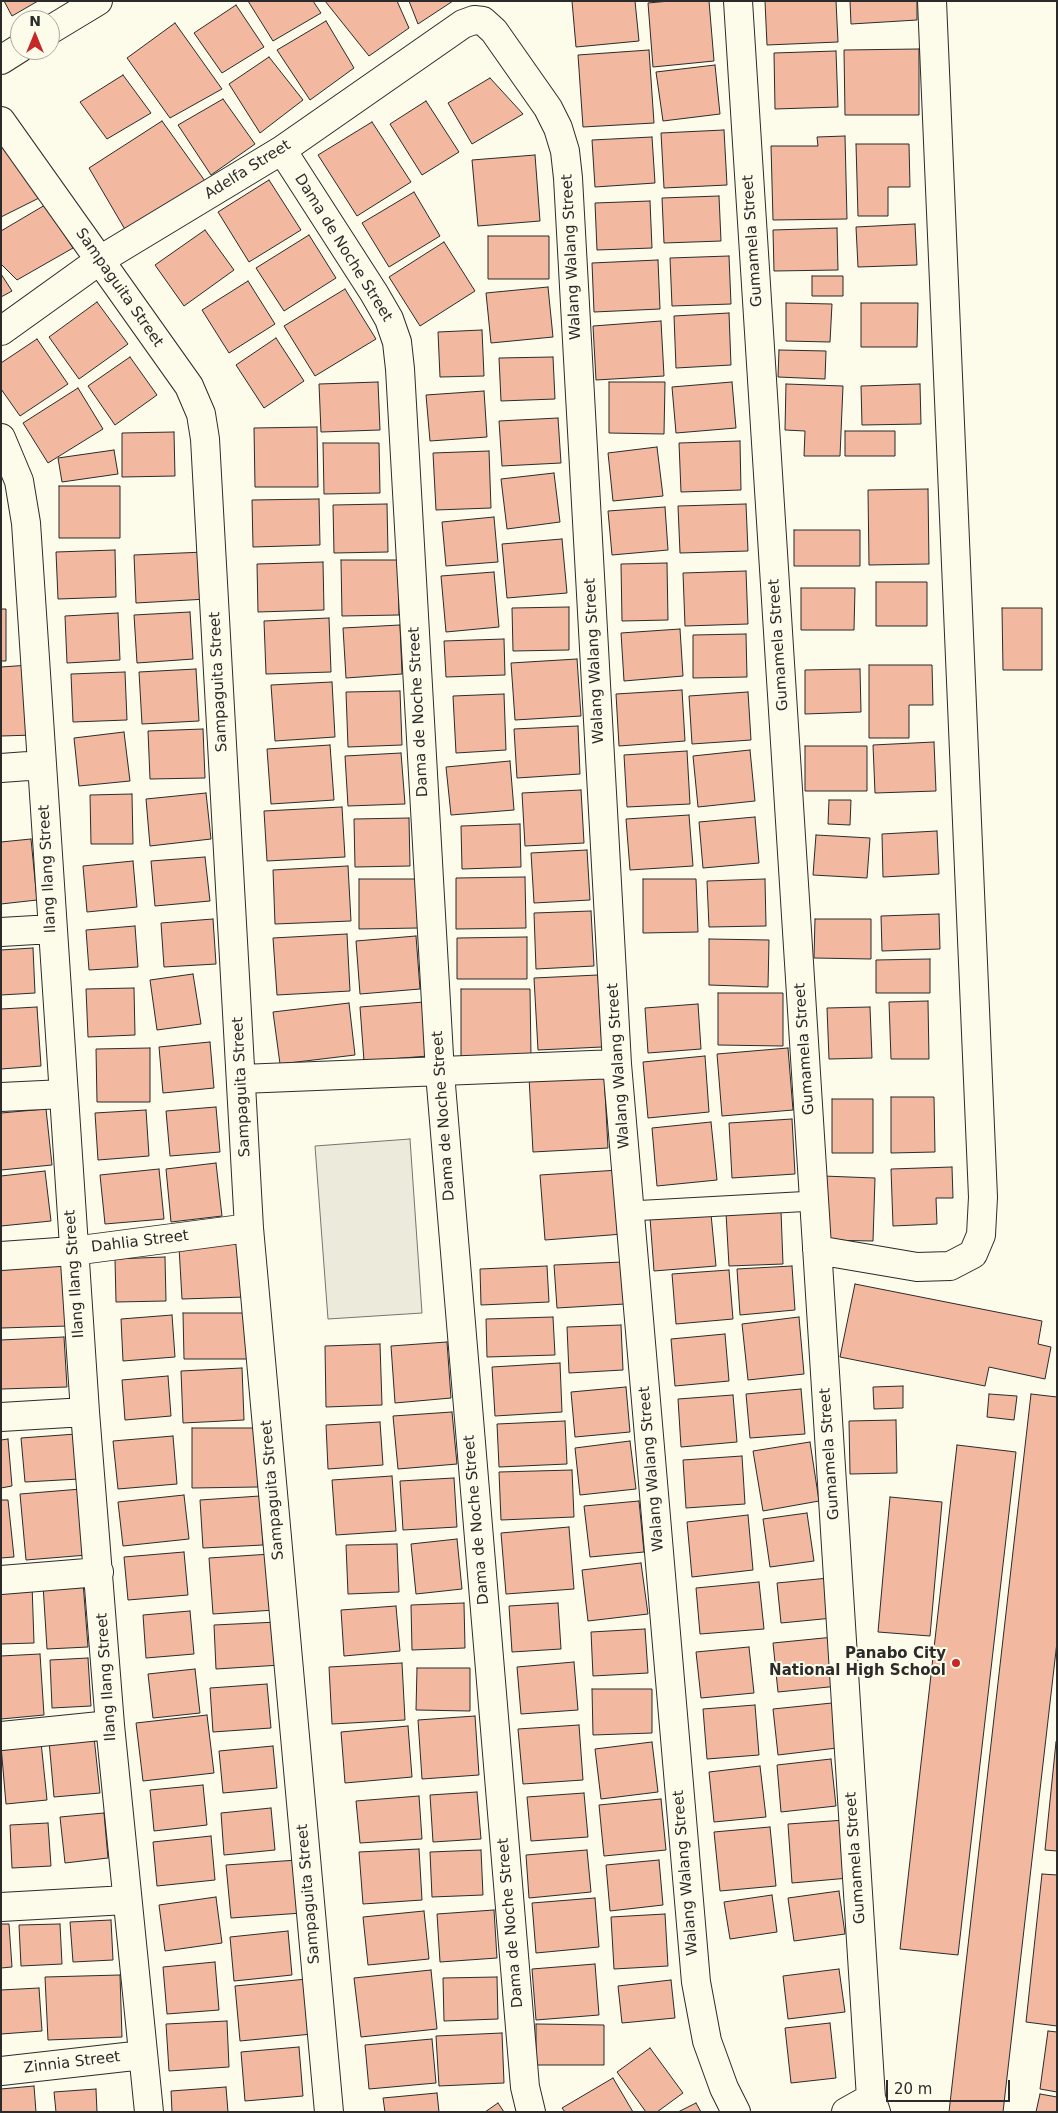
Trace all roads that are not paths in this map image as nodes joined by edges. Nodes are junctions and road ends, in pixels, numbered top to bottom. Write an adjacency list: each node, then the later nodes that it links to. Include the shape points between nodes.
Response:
1 (98, 1): 4 (street)
2 (738, 1): 20 (street, Gumamela Street)
3 (932, 1): 23 (street, via 983,1187 981,1235 973,1254 950,1266 917,1267)
4 (60, 24)
5 (494, 32): 7 (street, Adelfa Street, via 483,21 463,24); 15 (street, Walang Walang Street, via 548,108 565,151)
6 (1, 121): 8 (street, Sampaguita Street)
7 (282, 150): 8 (street, Adelfa Street); 16 (street, Dama de Noche Street, via 389,319 397,342)
8 (100, 260): 9 (street, Adelfa Street); 17 (street, Sampaguita Street, via 189,386 201,414 208,472)
9 (1, 331)
10 (1, 438): 11 (street, Ilang Ilang Street, via 19,480 26,523)
11 (42, 765): 12 (street); 13 (street, Ilang Ilang Street)
12 (1, 768)
13 (52, 929): 14 (street); 18 (street, Ilang Ilang Street)
14 (1, 932)
15 (617, 1064): 16 (street); 21 (street, Walang Walang Street)
16 (440, 1072): 17 (street); 39 (street, Dama de Noche Street, via 525,2087)
17 (241, 1079): 22 (street, Sampaguita Street)
18 (64, 1094): 19 (street); 24 (street, Ilang Ilang Street)
19 (1, 1097)
20 (814, 1201): 21 (lane); 23 (street, Gumamela Street)
21 (630, 1211): 40 (street, Walang Walang Street, via 696,1982 707,2041)
22 (249, 1228): 24 (street, Dahlia Street); 38 (street, Sampaguita Street)
23 (817, 1250): 36 (street, Gumamela Street)
24 (73, 1251): 25 (street, Dahlia Street); 26 (street, Ilang Ilang Street)
25 (1, 1256)
26 (85, 1412): 27 (street); 28 (street, Ilang Ilang Street)
27 (1, 1417)
28 (99, 1572): 29 (street); 30 (street, Ilang Ilang Street)
29 (1, 1580)
30 (110, 1725): 31 (street); 32 (street, Ilang Ilang Street)
31 (1, 1736)
32 (126, 1900): 33 (street); 34 (street, Ilang Ilang Street)
33 (1, 1907)
34 (143, 2055): 35 (street, Zinnia Street); 37 (street, Ilang Ilang Street)
35 (1, 2071)
36 (874, 2105): 41 (street)
37 (149, 2112)
38 (330, 2112)
39 (531, 2112)
40 (736, 2112)
41 (846, 2112)

